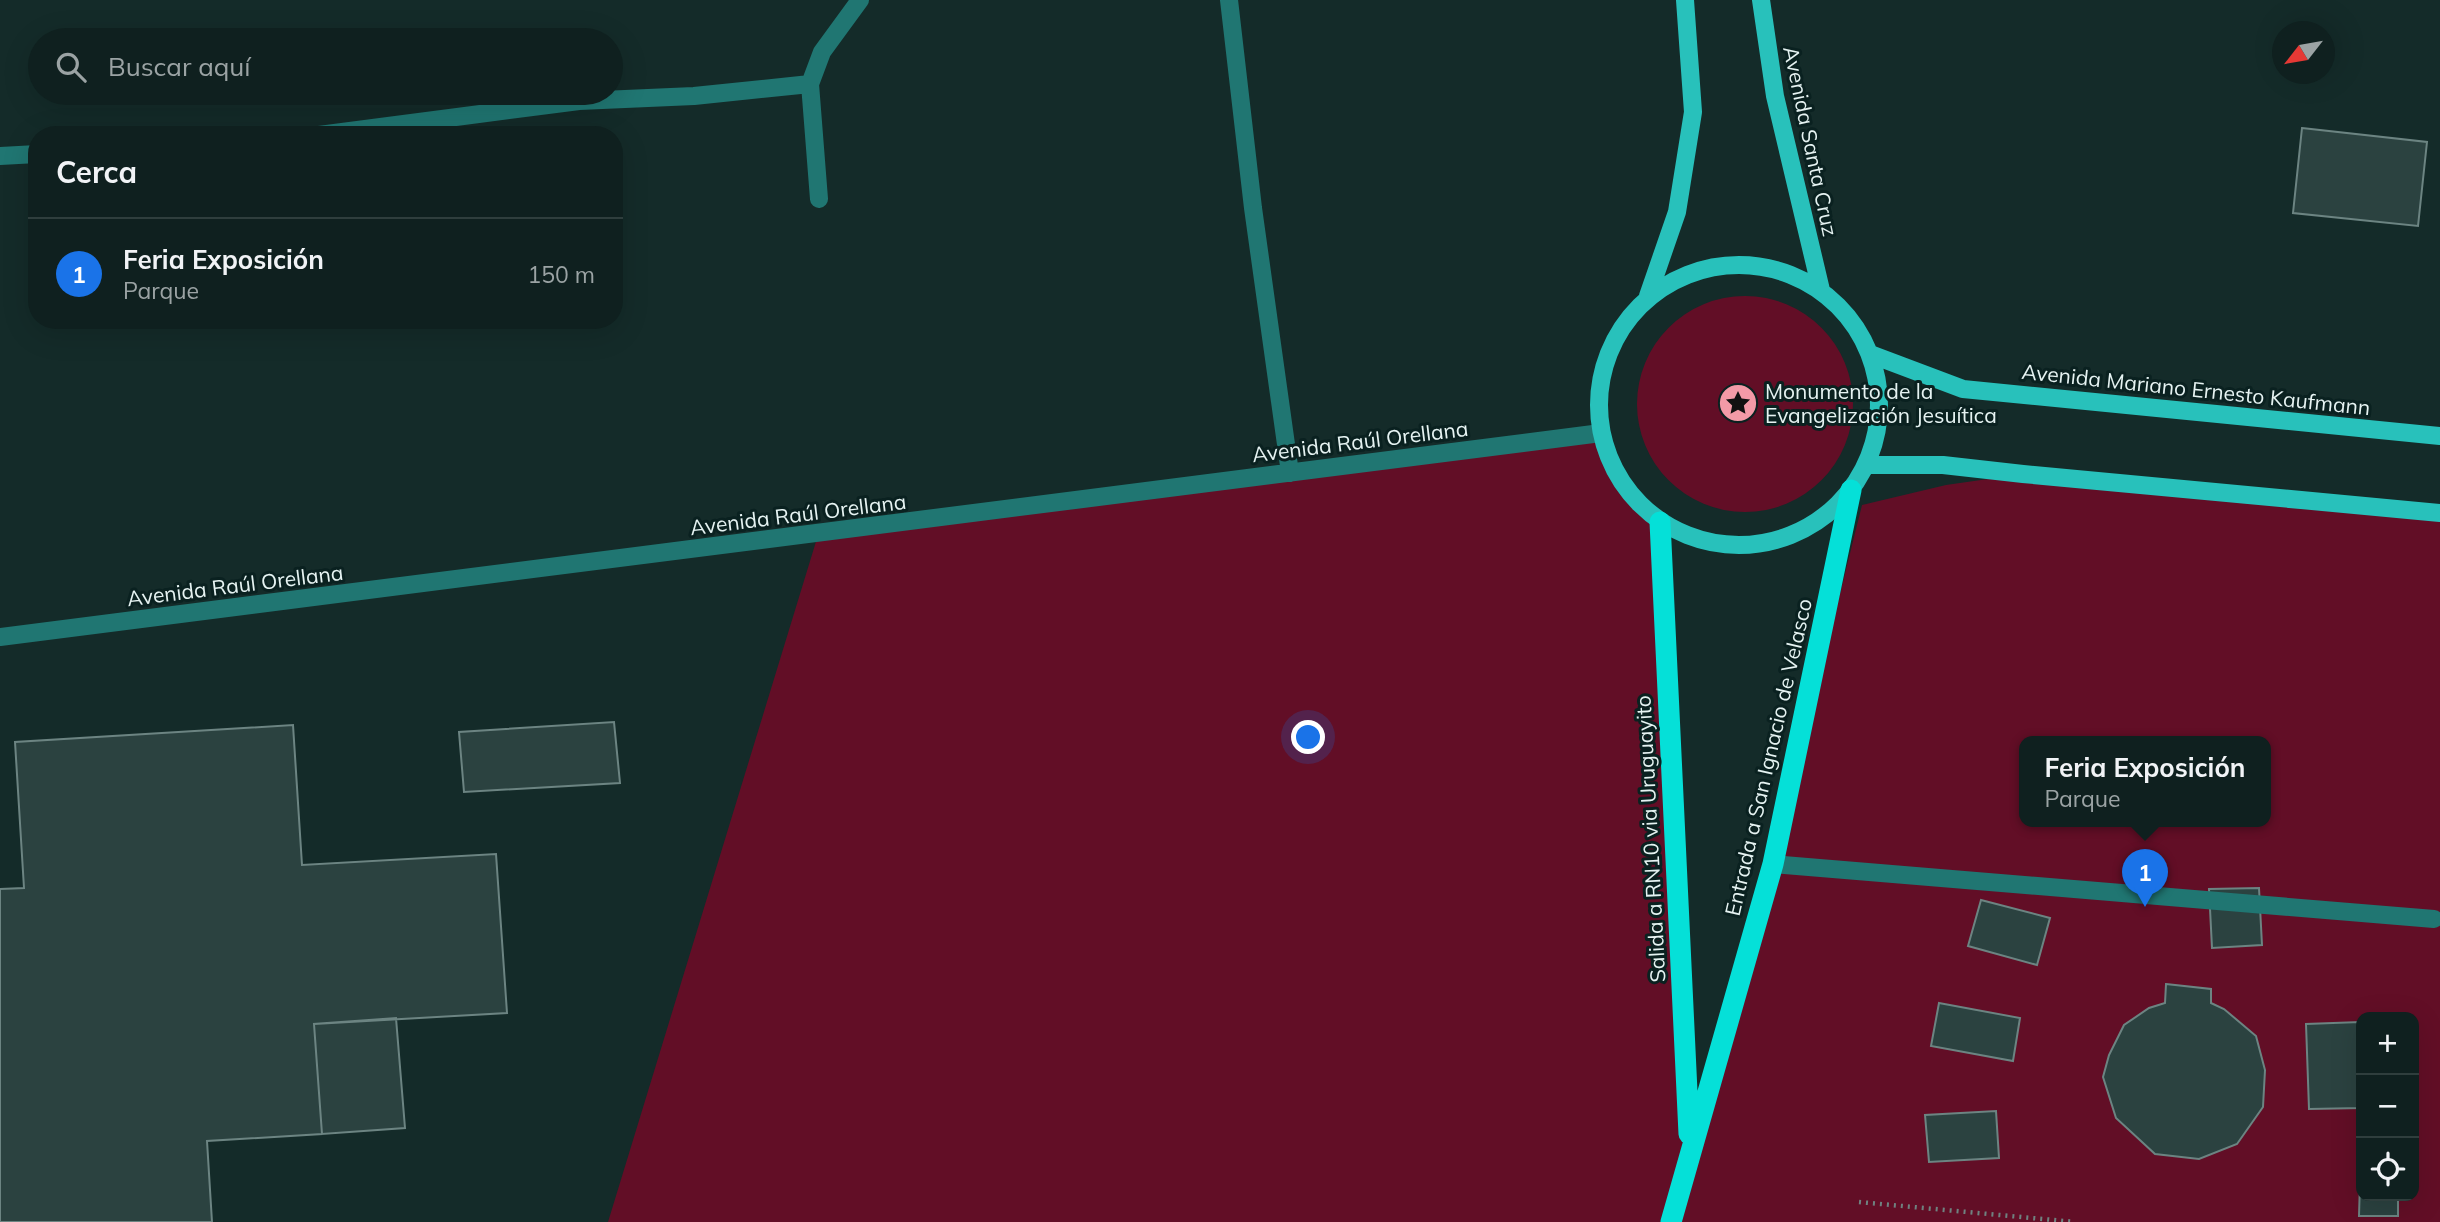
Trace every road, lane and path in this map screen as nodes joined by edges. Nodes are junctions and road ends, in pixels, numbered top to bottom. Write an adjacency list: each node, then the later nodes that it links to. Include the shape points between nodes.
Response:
1 (860, 0): 5 (street, via 822,51)
2 (1229, 0): 18 (street)
3 (1685, 0): 13 (main road, via 1693,111 1677,212)
4 (1761, 0): 12 (main road, Avenida Santa Cruz, via 1775,96)
5 (810, 84): 6 (street); 11 (street)
6 (623, 99)
7 (548, 105): 8 (street)
8 (388, 126)
9 (28, 154): 10 (street)
10 (0, 156)
11 (819, 199)
12 (1821, 290): 13 (main road, via 1780,269 1733,263 1688,272); 14 (main road, via 1850,318)
13 (1648, 296): 15 (main road, via 1619,328 1602,369)
14 (1870, 354): 16 (main road, Avenida Mariano Ernesto Kaufmann, via 1964,389); 17 (main road, via 1879,391 1878,429)
15 (1601, 433): 18 (street, Avenida Raúl Orellana); 21 (main road, via 1620,480)
16 (2440, 436)
17 (1866, 465): 19 (main road); 20 (main road, via 1943,465)
18 (1290, 473): 22 (street, Avenida Raúl Orellana)
19 (1851, 490): 21 (main road, via 1822,520 1783,538 1741,545 1699,540); 23 (highway, Entrada a San Ignacio de Velasco)
20 (2440, 513)
21 (1660, 522): 25 (highway, Salida a RN10 via Uruguayito)
22 (0, 637)
23 (1773, 864): 24 (street); 25 (highway, Entrada a San Ignacio de Velasco)
24 (2434, 919)
25 (1690, 1154): 27 (highway, Entrada a San Ignacio de Velasco)
26 (1859, 1202): 28 (path)
27 (1671, 1222)
28 (2076, 1222)

